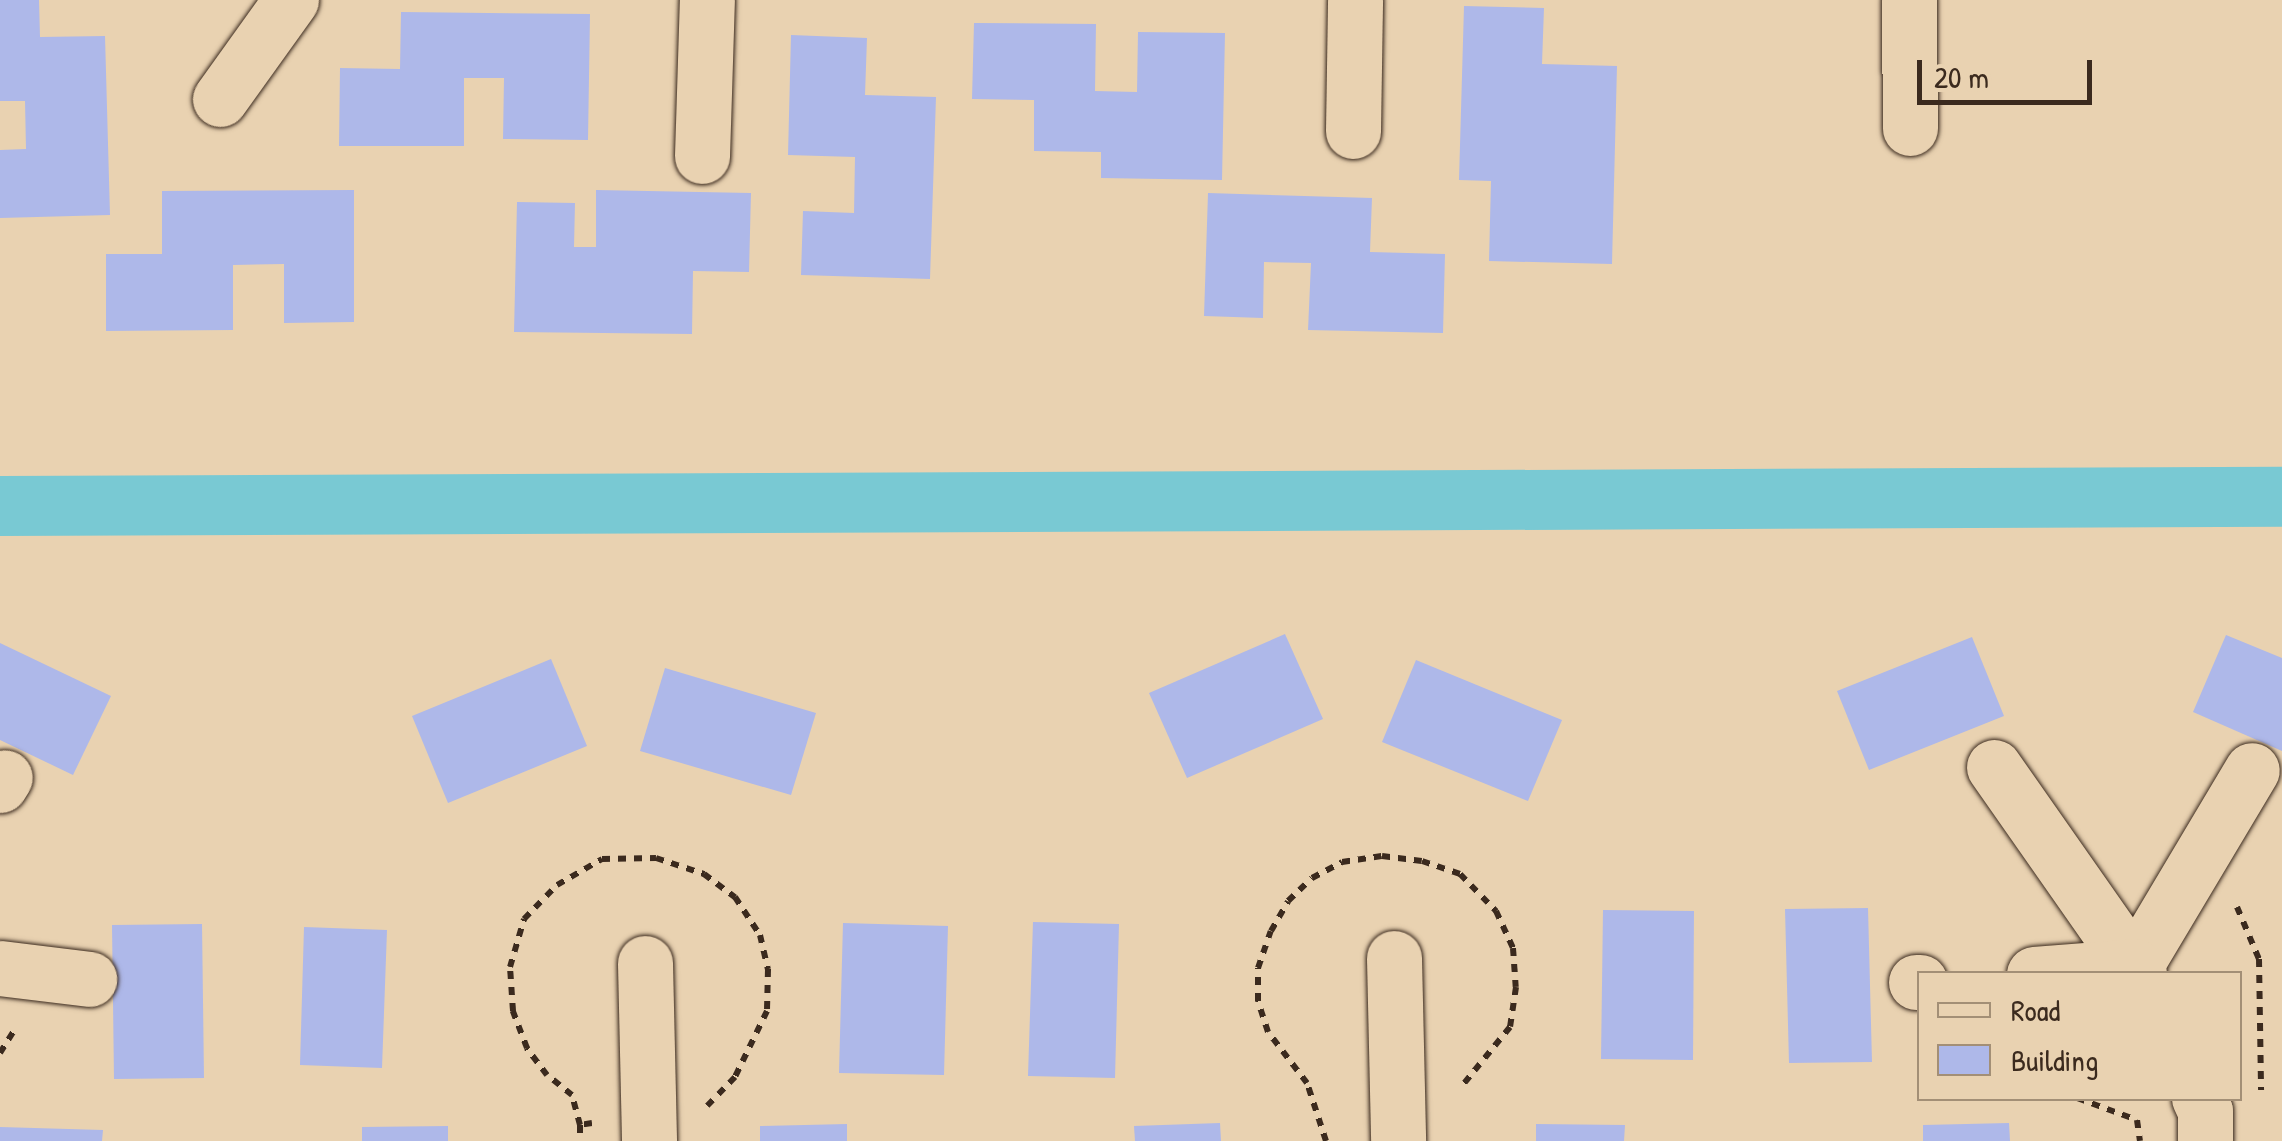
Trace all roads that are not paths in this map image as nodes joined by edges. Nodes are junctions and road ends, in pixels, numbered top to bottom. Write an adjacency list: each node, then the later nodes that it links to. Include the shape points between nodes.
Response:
1 (291, 0): 5 (street)
2 (707, 0): 8 (street)
3 (1355, 0): 7 (street)
4 (1909, 0): 6 (street)
5 (220, 99)
6 (1910, 128)
7 (1353, 131)
8 (702, 156)
9 (1994, 768): 14 (street)
10 (2252, 770): 14 (street)
11 (1394, 958): 19 (street)
12 (644, 963): 18 (street)
13 (0, 968): 16 (street)
14 (2137, 970): 15 (street)
15 (2111, 971)
16 (90, 978)
17 (2200, 1101): 20 (street)
18 (648, 1141)
19 (1398, 1141)
20 (2205, 1141)

